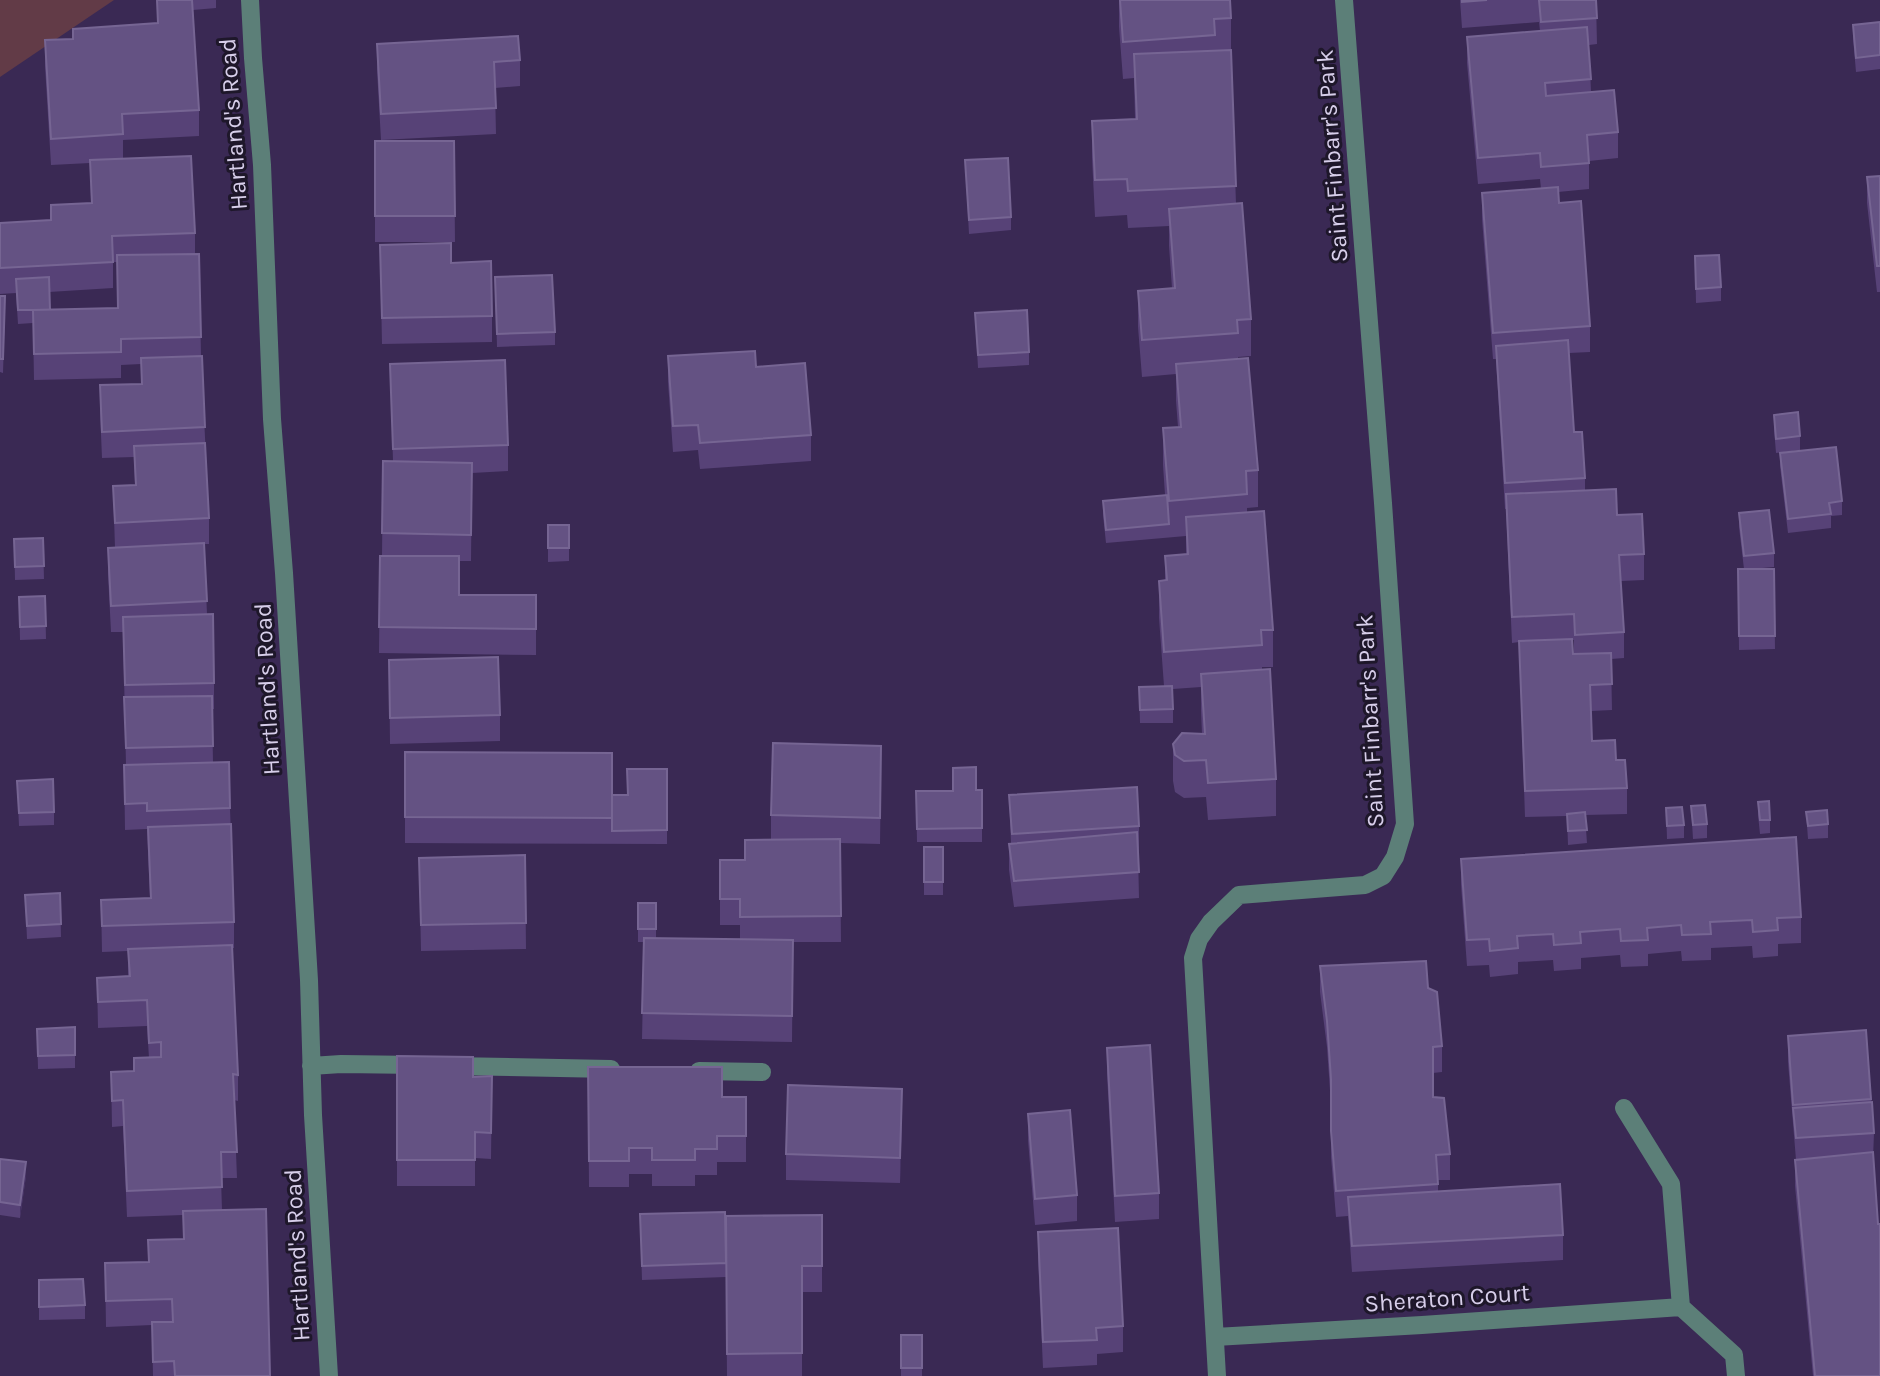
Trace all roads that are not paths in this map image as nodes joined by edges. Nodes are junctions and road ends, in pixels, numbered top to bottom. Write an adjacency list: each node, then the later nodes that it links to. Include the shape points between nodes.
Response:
1 (250, 0): 3 (street, Hartland's Road)
2 (1344, 0): 9 (street, Saint Finbarr's Park, via 1405,824 1395,857 1383,876 1366,885 1239,895 1199,939 1193,958)
3 (311, 1066): 4 (street); 10 (street, Hartland's Road)
4 (626, 1069)
5 (680, 1071): 6 (street)
6 (762, 1072)
7 (1624, 1108): 8 (street, via 1671,1184)
8 (1681, 1307): 9 (street, Sheraton Court); 12 (street, via 1734,1355)
9 (1215, 1337): 11 (street, Saint Finbarr's Park)
10 (329, 1376)
11 (1217, 1376)
12 (1736, 1376)

